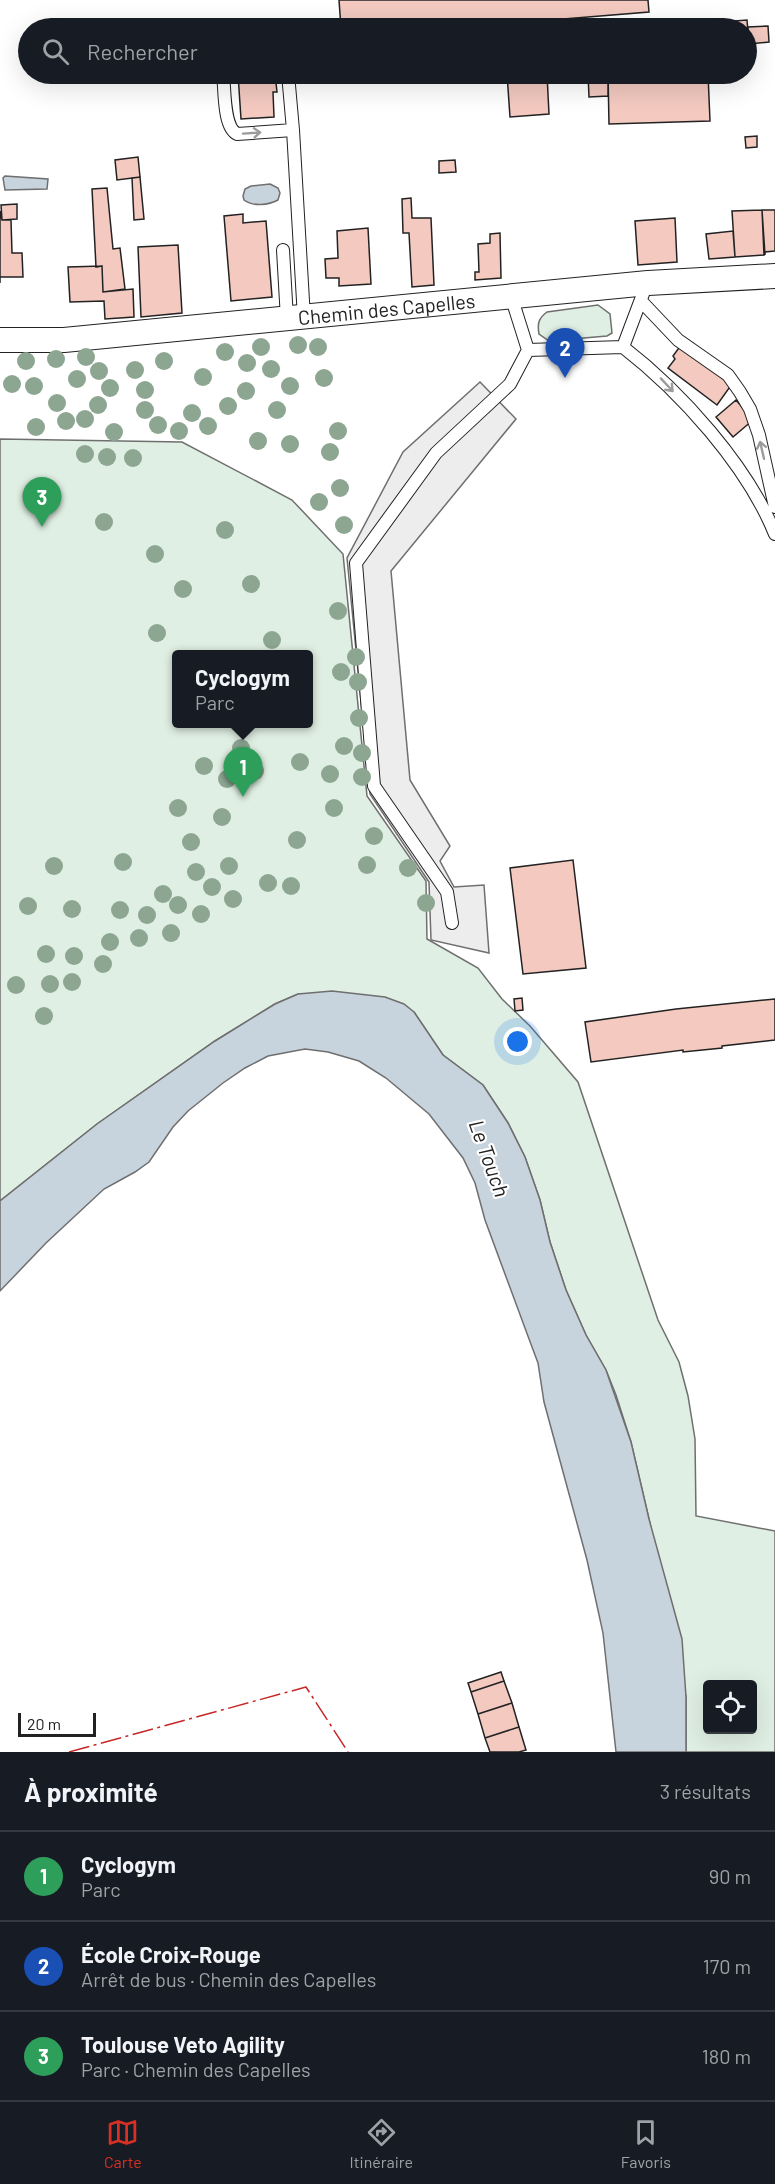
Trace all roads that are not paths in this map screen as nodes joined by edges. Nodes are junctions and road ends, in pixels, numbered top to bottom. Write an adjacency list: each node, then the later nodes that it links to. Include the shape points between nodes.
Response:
1 (224, 84): 3 (lane, one-way to 3, via 231,131 237,134)
2 (289, 84): 3 (lane)
3 (293, 130): 8 (lane)
4 (283, 250): 8 (lane)
5 (775, 276): 6 (street, Chemin des Capelles)
6 (644, 292): 7 (street, Chemin des Capelles); 10 (lane); 12 (lane, one-way to 6, via 759,435 740,392 728,375 678,340)
7 (511, 296): 8 (street, Chemin des Capelles); 11 (lane)
8 (296, 318): 9 (street, Chemin des Capelles, via 64,340)
9 (0, 340)
10 (623, 347): 11 (lane); 13 (lane, one-way to 13, via 661,378 743,471)
11 (528, 350): 14 (lane, via 510,384 436,453 356,563 374,786 447,892)
12 (775, 507)
13 (775, 534)
14 (452, 923)

